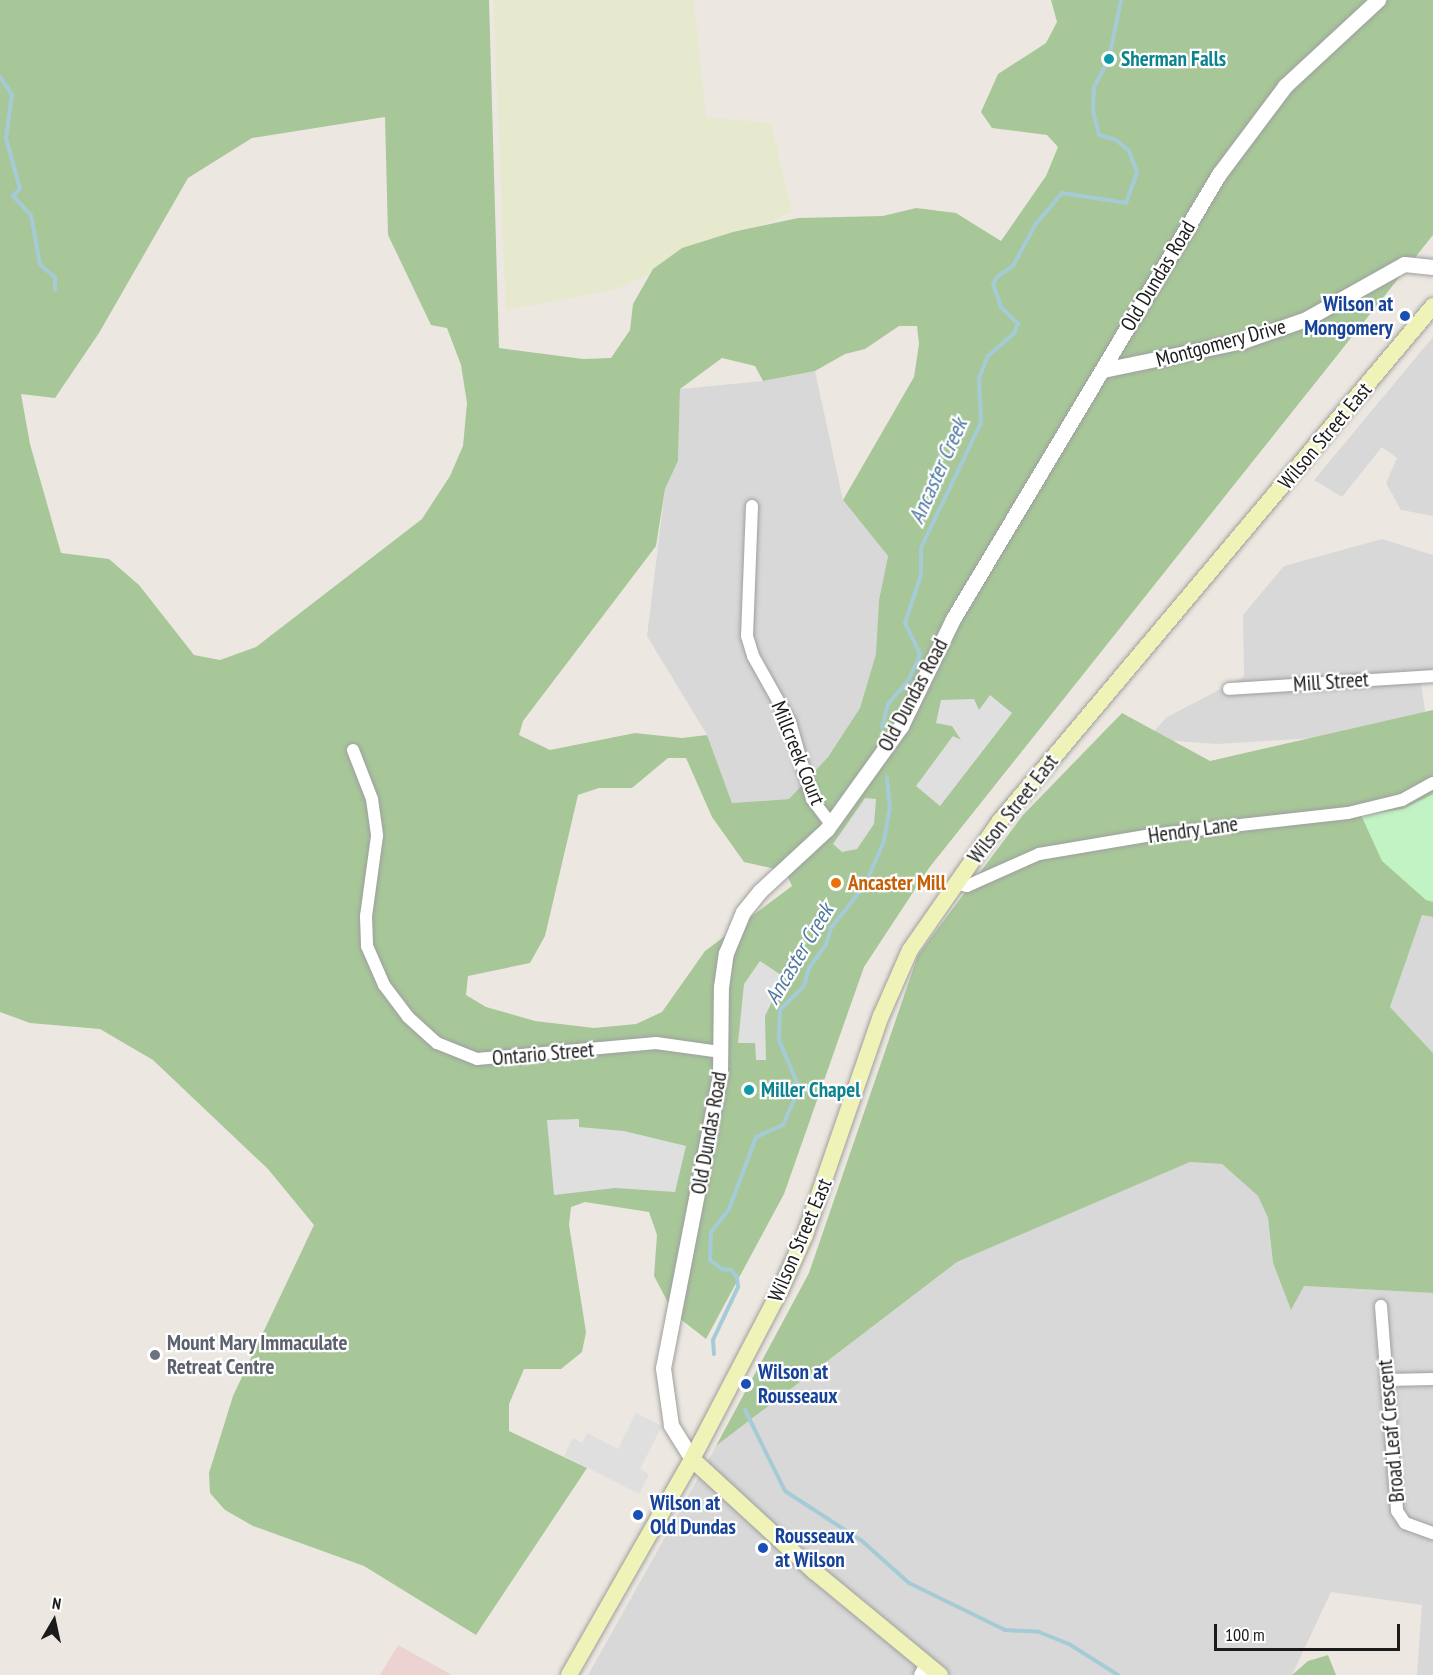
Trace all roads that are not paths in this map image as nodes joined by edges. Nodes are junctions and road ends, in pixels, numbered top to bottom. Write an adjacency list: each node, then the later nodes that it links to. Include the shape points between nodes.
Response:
1 (1378, 0): 4 (street, Old Dundas Road, via 1285,86 1254,126 1219,174)
2 (1433, 267): 4 (street, Montgomery Drive, via 1404,264 1306,319 1243,341)
3 (1433, 306): 11 (main road, Wilson Street East, via 1000,821)
4 (1103, 370): 10 (street, Old Dundas Road, via 953,619 901,726)
5 (752, 506): 10 (street, Millcreek Court, via 747,636 753,656 790,722 812,799)
6 (1433, 676): 7 (street, Mill Street)
7 (1229, 689)
8 (353, 750): 12 (street, Ontario Street, via 372,799 376,836 366,916 367,946 384,985 408,1017 437,1043 477,1059 656,1043)
9 (1433, 783): 11 (street, Hendry Lane, via 1402,800 1348,813 1193,829 1039,854 968,886)
10 (831, 824): 12 (street, Old Dundas Road, via 743,912 726,953 720,987)
11 (955, 883): 16 (main road, Wilson Street East, via 910,950 894,982 805,1235)
12 (721, 1052): 16 (street, Old Dundas Road, via 711,1133 663,1368 671,1425)
13 (1380, 1306): 15 (street, Broad Leaf Crescent)
14 (1433, 1379): 15 (street)
15 (1387, 1380): 17 (street, Broad Leaf Crescent, via 1398,1511 1405,1523)
16 (692, 1459): 18 (main road); 19 (main road, Wilson Street East)
17 (1433, 1533)
18 (923, 1670): 20 (main road); 21 (main road)
19 (569, 1675)
20 (940, 1675)
21 (947, 1675)

